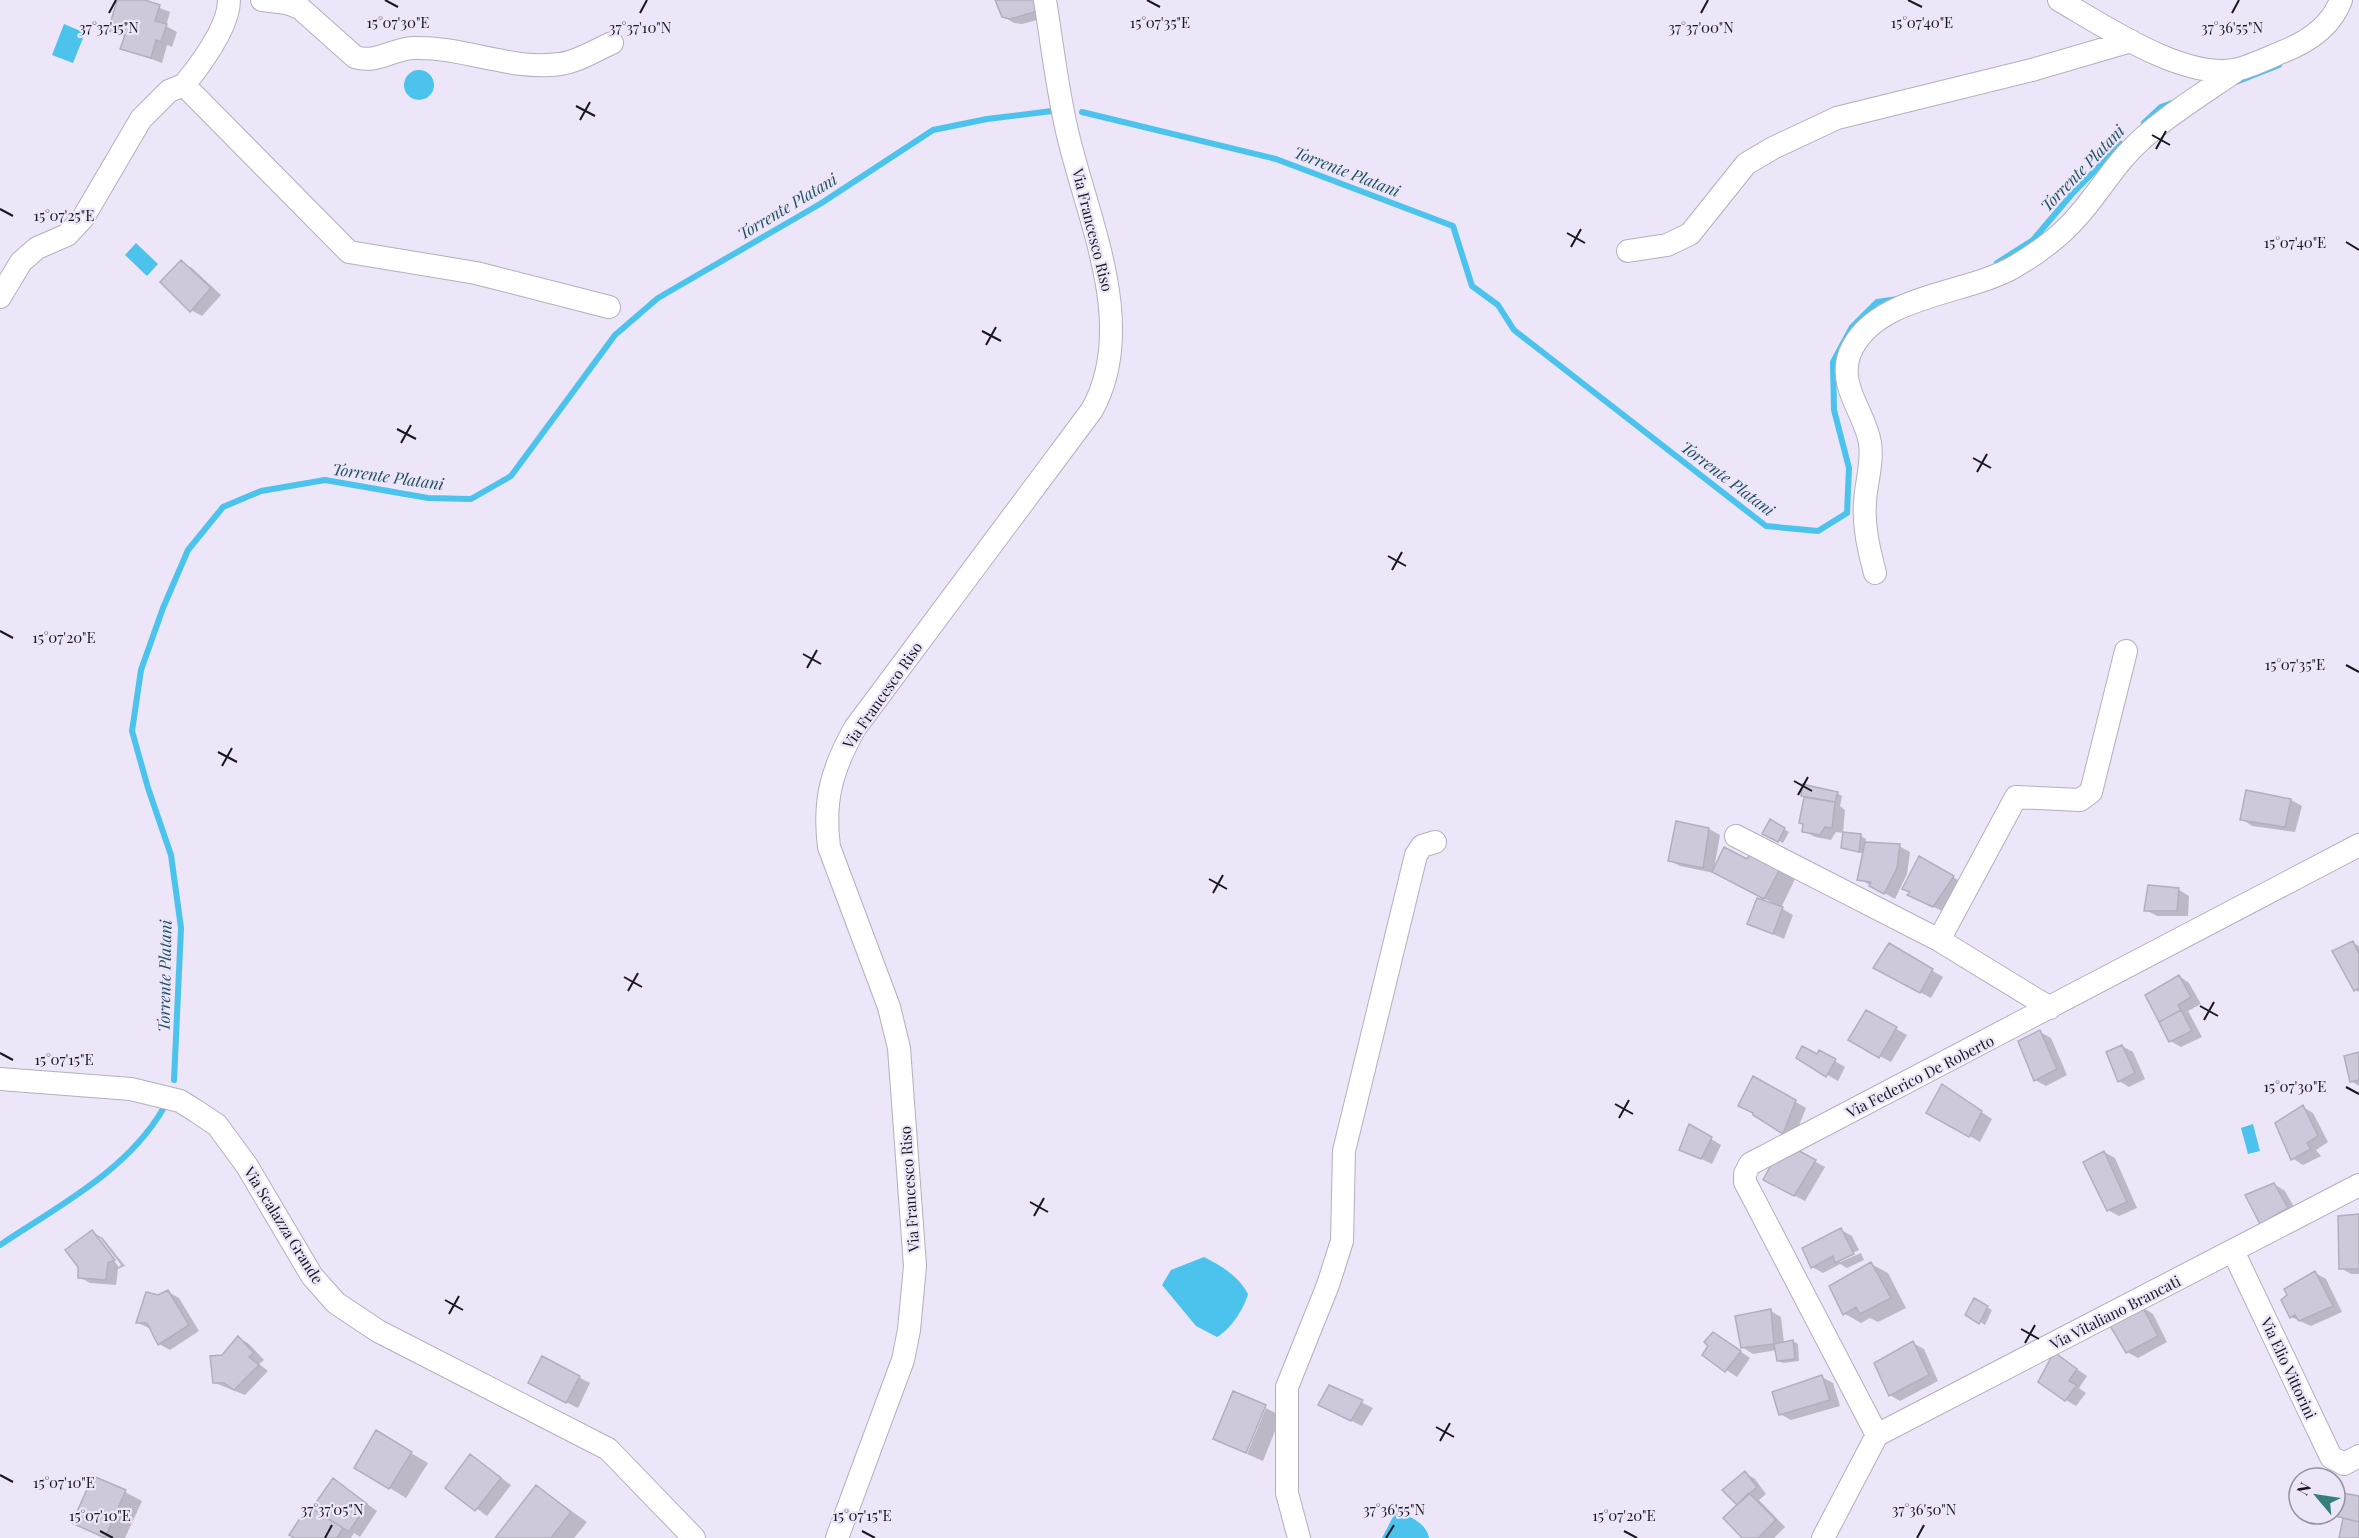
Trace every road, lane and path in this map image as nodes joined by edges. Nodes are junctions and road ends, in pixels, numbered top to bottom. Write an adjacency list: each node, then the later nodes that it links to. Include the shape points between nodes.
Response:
1 (261, 0): 5 (street); 7 (street, via 300,8 355,57 367,60 410,48 429,48 560,64)
2 (1045, 0): 26 (street, Via Francesco Riso, via 1067,129 1110,296 1111,350 1102,392 1092,410 855,729 837,761 830,786 829,847 890,1007 899,1048 915,1266 903,1360)
3 (2059, 0): 6 (street)
4 (2341, 0): 8 (street, via 2327,26 2298,46)
5 (229, 1): 9 (street, via 229,12 212,44)
6 (2131, 41): 8 (street, via 2192,68); 10 (street, via 1837,118 1746,164 1690,234 1667,245)
7 (612, 43)
8 (2237, 70): 13 (street, via 2141,141 2078,217 2047,246 2012,268 1964,288 1887,312 1865,331 1851,351 1845,369 1870,442 1864,503 1867,543)
9 (184, 85): 11 (street, via 169,91 141,119 83,218 67,235 37,248 21,262); 12 (street, via 349,252 476,273)
10 (1628, 251)
11 (0, 297)
12 (609, 307)
13 (1875, 573)
14 (2126, 651): 18 (street, via 2091,792 2080,800 2016,797)
15 (1736, 836): 18 (street)
16 (1434, 842): 27 (street, via 1422,846 1416,855 1344,1151 1342,1241 1287,1387 1287,1493)
17 (2359, 845): 19 (street, Via Federico De Roberto)
18 (1939, 940): 19 (street)
19 (2050, 1008): 23 (street, Via Federico De Roberto, via 1750,1164 1745,1174 1745,1182)
20 (0, 1079): 25 (street, Via Scalazza Grande, via 131,1089 180,1101 196,1111 217,1125 247,1166 312,1276 336,1303 378,1331 608,1449)
21 (2359, 1185): 22 (street, Via Vitaliano Brancati)
22 (2233, 1251): 23 (street, Via Vitaliano Brancati); 24 (street, Via Elio Vittorini, via 2331,1457 2344,1464)
23 (1877, 1435): 28 (street)
24 (2359, 1456)
25 (694, 1538)
26 (837, 1538)
27 (1299, 1538)
28 (1823, 1538)

